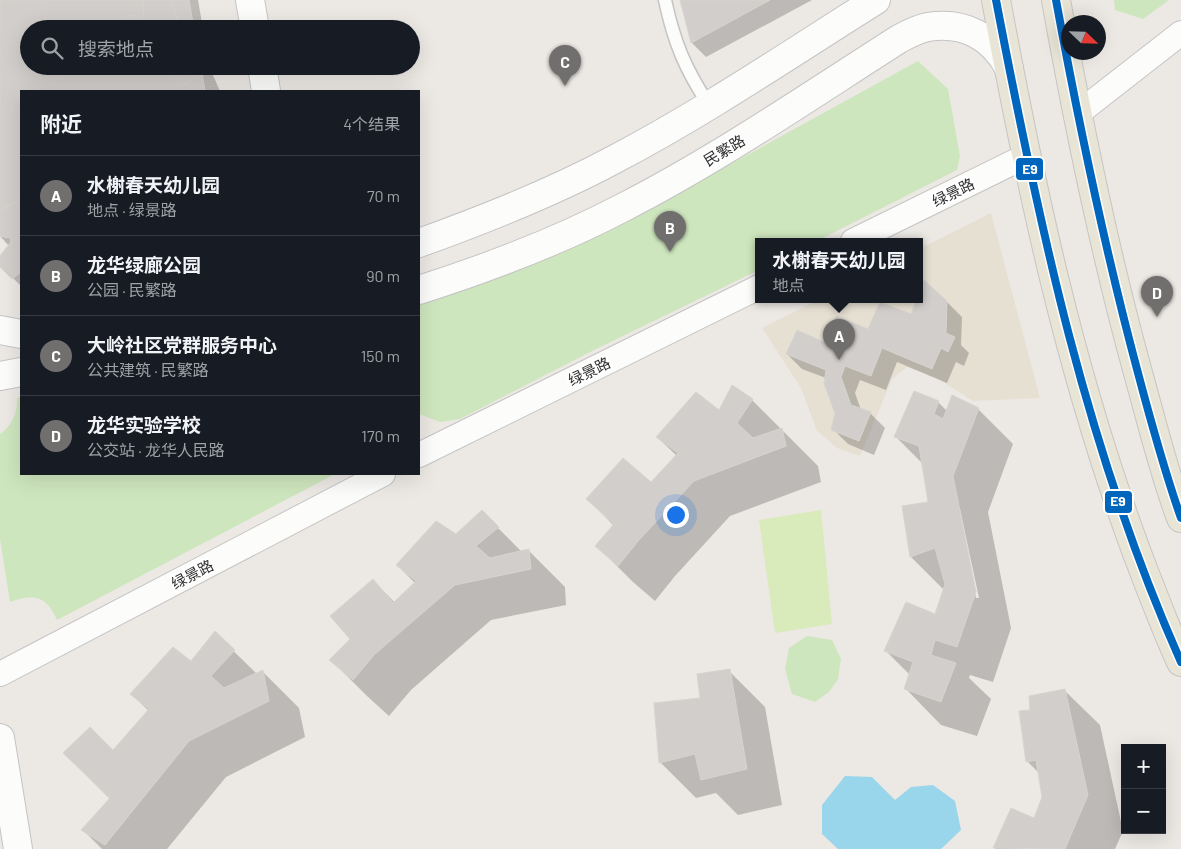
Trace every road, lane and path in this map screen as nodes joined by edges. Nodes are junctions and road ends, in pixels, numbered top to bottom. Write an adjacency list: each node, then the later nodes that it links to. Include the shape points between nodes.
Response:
1 (250, 0): 7 (main road)
2 (266, 0): 8 (main road)
3 (665, 0): 15 (lane, via 681,57)
4 (876, 0): 15 (main road)
5 (996, 0): 10 (main road)
6 (1056, 0): 16 (main road)
7 (253, 20)
8 (269, 20)
9 (1181, 34): 16 (street)
10 (1009, 68): 17 (main road); 21 (main road, 民繁路, via 995,47 965,29 938,26 914,31 744,139 621,209 514,257)
11 (263, 75): 13 (main road)
12 (278, 75): 14 (main road)
13 (266, 90)
14 (281, 90)
15 (709, 105): 19 (main road, via 568,182)
16 (1076, 115): 28 (main road, via 1124,323 1159,452)
17 (1026, 156): 18 (street, 绿景路); 29 (main road, via 1048,258 1097,437)
18 (859, 238)
19 (420, 243)
20 (755, 289): 26 (street, 绿景路)
21 (420, 290)
22 (0, 330): 23 (main road)
23 (20, 334)
24 (20, 334): 25 (main road)
25 (0, 339)
26 (421, 450)
27 (381, 475): 30 (street, 绿景路)
28 (1181, 518)
29 (1181, 662)
30 (0, 674)
31 (0, 738): 32 (main road)
32 (18, 849)

